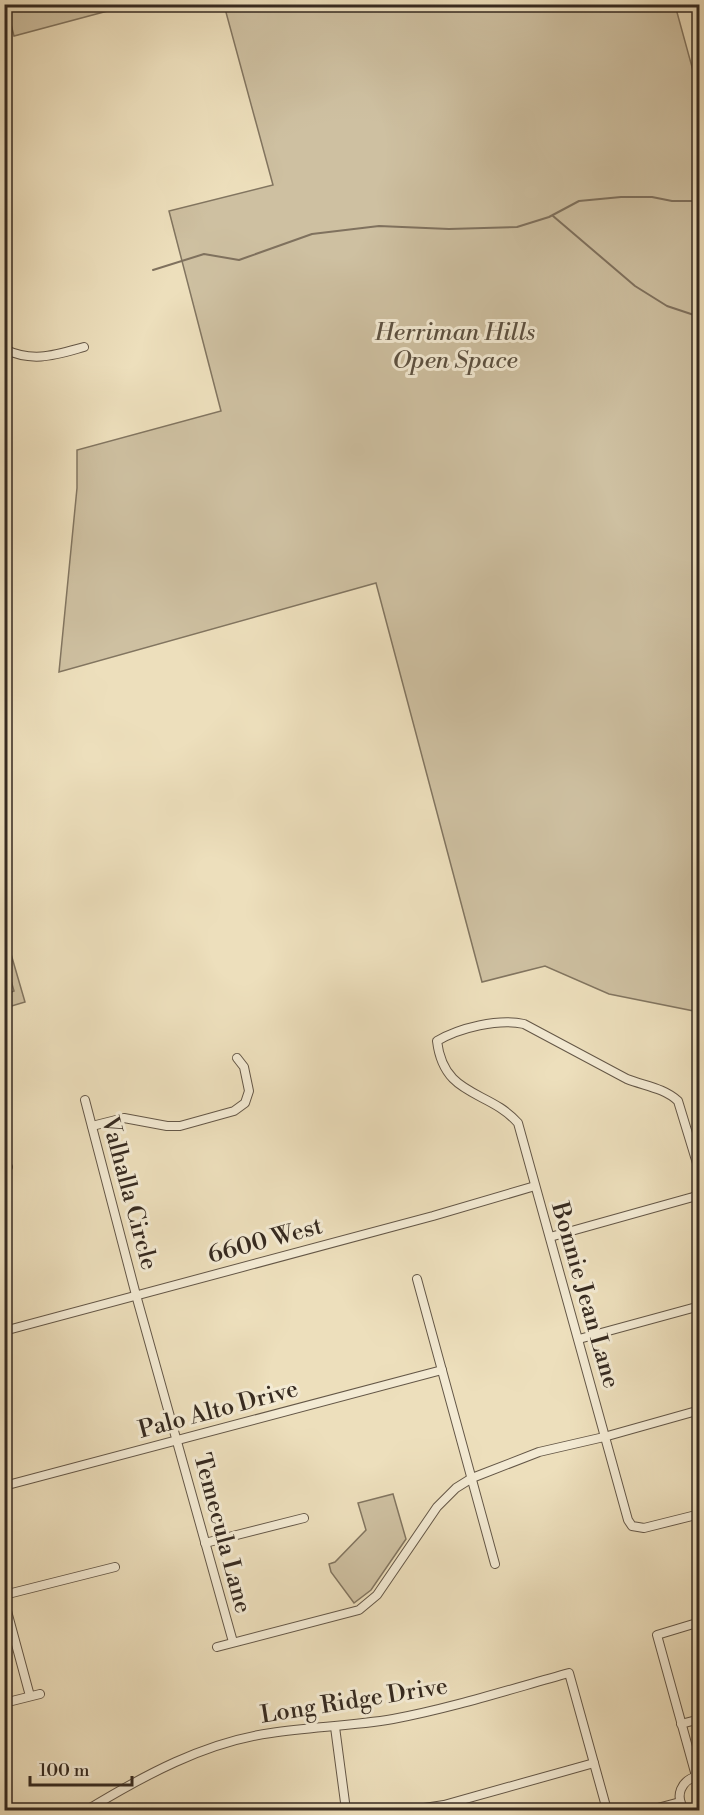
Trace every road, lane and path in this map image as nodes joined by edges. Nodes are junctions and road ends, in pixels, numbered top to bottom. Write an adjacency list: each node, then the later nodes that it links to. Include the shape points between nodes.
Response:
1 (84, 347): 2 (street, via 44,358)
2 (4, 349)
3 (237, 1058): 5 (street, via 244,1067 249,1092 245,1103 234,1112 180,1126 124,1118)
4 (85, 1100): 5 (street, Valhalla Circle)
5 (92, 1125): 11 (street, Valhalla Circle)
6 (699, 1173): 7 (street, Bonnie Jean Lane, via 678,1101 658,1089 644,1086 513,1021 489,1022 437,1041 454,1083 507,1112 518,1123)
7 (535, 1186): 9 (street, Bonnie Jean Lane); 11 (street, 6600 West)
8 (699, 1193): 9 (street)
9 (550, 1237): 14 (street, Bonnie Jean Lane)
10 (417, 1279): 15 (street)
11 (136, 1295): 13 (street, 6600 West); 18 (street, Temecula Lane)
12 (699, 1306): 14 (street)
13 (4, 1331)
14 (579, 1338): 17 (street, Bonnie Jean Lane)
15 (442, 1370): 18 (street, Palo Alto Drive); 19 (street)
16 (699, 1410): 17 (street)
17 (604, 1437): 19 (street, via 539,1452); 21 (street, Bonnie Jean Lane, via 632,1526 644,1528)
18 (178, 1440): 20 (street, Palo Alto Drive); 23 (street, Temecula Lane)
19 (472, 1478): 24 (street); 29 (street, via 437,1507 377,1594 359,1610)
20 (4, 1486)
21 (699, 1514)
22 (304, 1518): 23 (street)
23 (205, 1543): 29 (street, Temecula Lane)
24 (495, 1564)
25 (115, 1567): 26 (street)
26 (4, 1595)
27 (4, 1600): 32 (street)
28 (699, 1622): 35 (street, via 657,1635)
29 (233, 1642): 30 (street)
30 (217, 1647)
31 (40, 1694): 32 (street)
32 (30, 1696): 33 (street)
33 (4, 1703)
34 (699, 1719): 35 (street)
35 (681, 1724): 38 (street)
36 (335, 1727): 37 (street, Long Ridge Drive, via 438,1709 569,1673); 40 (street, Long Ridge Drive, via 227,1742 127,1785); 41 (street)
37 (594, 1763): 42 (street, via 444,1805); 43 (street, Long Ridge Drive)
38 (698, 1776): 39 (street, via 681,1787)
39 (680, 1802): 44 (street); 45 (street)
40 (87, 1810)
41 (345, 1810)
42 (411, 1810)
43 (607, 1810)
44 (650, 1810)
45 (685, 1810)

